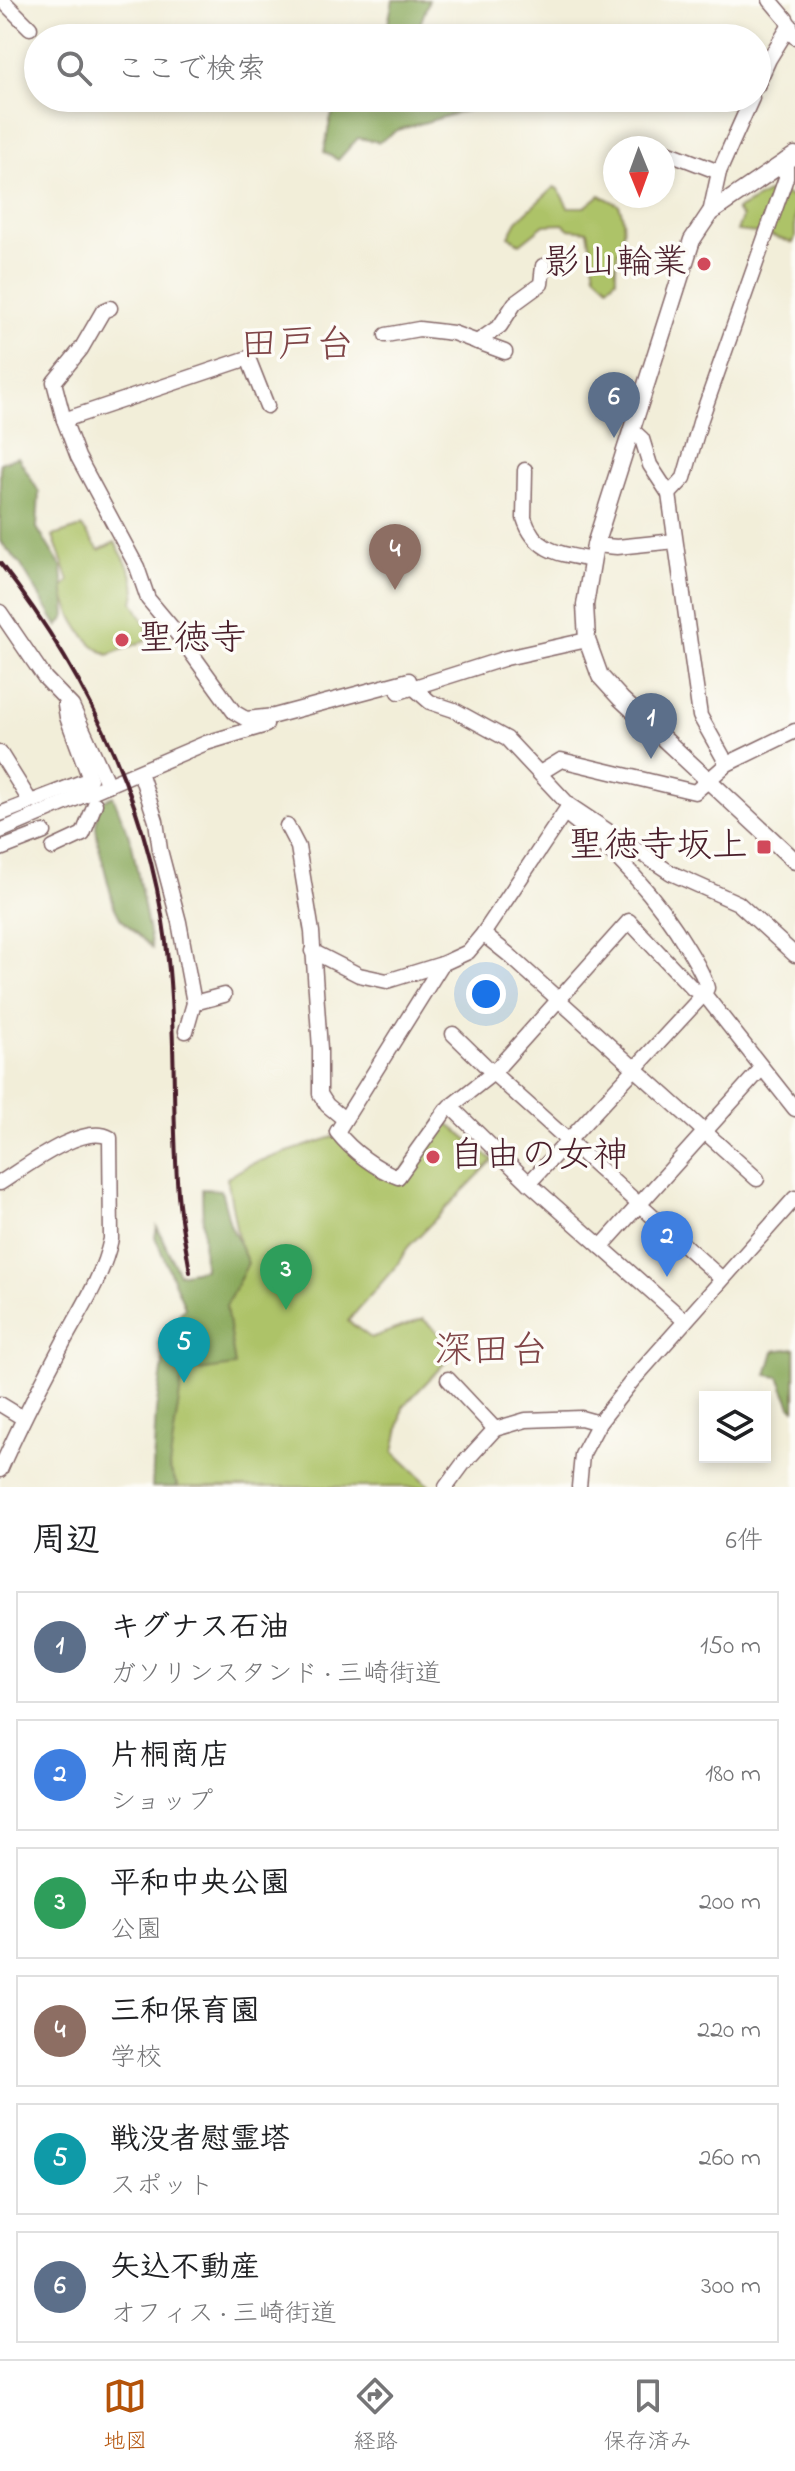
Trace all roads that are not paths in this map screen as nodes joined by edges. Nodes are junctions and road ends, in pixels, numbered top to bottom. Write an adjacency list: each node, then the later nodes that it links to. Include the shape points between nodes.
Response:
1 (2, 0): 3 (street)
2 (770, 0): 4 (street)
3 (26, 24)
4 (791, 24): 5 (street)
5 (771, 56)
6 (746, 112): 9 (street)
7 (675, 155): 9 (street)
8 (791, 157): 10 (main road); 20 (street, via 684,478)
9 (719, 172): 10 (street)
10 (710, 213): 18 (main road, via 692,240)
11 (543, 266): 14 (street, via 541,284)
12 (110, 308): 17 (street, via 54,382)
13 (386, 335): 14 (street, via 419,329)
14 (477, 342): 15 (street)
15 (505, 352)
16 (267, 406): 17 (street, via 248,358)
17 (64, 420): 25 (street, via 148,599 234,712 246,719 274,716)
18 (631, 429): 20 (street, via 642,439 650,465); 22 (main road)
19 (525, 470): 22 (street, via 526,525 553,553)
20 (669, 494): 21 (street)
21 (675, 541): 22 (street); 29 (street, via 700,716)
22 (594, 553): 24 (main road, via 585,605)
23 (0, 612): 26 (street)
24 (587, 640): 25 (street); 32 (main road, via 600,676)
25 (412, 684): 30 (street, via 206,743); 31 (street, via 430,702 507,739)
26 (63, 696): 33 (street); 34 (street, via 90,779)
27 (795, 731): 29 (street)
28 (0, 753): 34 (street)
29 (727, 764): 32 (street)
30 (140, 772): 33 (street); 51 (street, via 156,821)
31 (540, 773): 32 (street, via 561,760 695,792); 36 (street)
32 (707, 779): 43 (main road)
33 (108, 785): 39 (street)
34 (30, 801): 37 (street)
35 (95, 804): 41 (street, via 83,834)
36 (567, 809): 44 (street); 46 (street, via 671,873 738,903); 48 (street, via 625,863 659,904 704,978)
37 (0, 814)
38 (287, 826): 45 (street, via 298,847)
39 (0, 831)
40 (44, 832): 42 (street)
41 (53, 848)
42 (0, 849)
43 (795, 861)
44 (483, 934): 47 (street, via 468,952); 50 (street)
45 (312, 951): 47 (street, via 359,975 387,981); 59 (street, via 320,1094)
46 (795, 955)
47 (442, 964): 59 (street)
48 (704, 994): 50 (street, via 693,989 629,921); 54 (street); 55 (street)
49 (224, 995): 51 (street)
50 (558, 1000): 55 (street); 56 (street)
51 (194, 1003): 52 (street)
52 (186, 1031)
53 (453, 1034): 56 (street)
54 (762, 1068): 58 (street); 60 (street)
55 (635, 1069): 60 (street); 61 (street)
56 (493, 1073): 57 (street); 61 (street)
57 (450, 1106): 59 (street, via 398,1177 346,1142 337,1132); 64 (street)
58 (795, 1109)
59 (344, 1119)
60 (704, 1132): 62 (street); 66 (street)
61 (569, 1140): 64 (street); 66 (street)
62 (757, 1179)
63 (0, 1183): 72 (street, via 57,1147 101,1133 110,1138 108,1255)
64 (529, 1183): 67 (street)
65 (795, 1198): 68 (street)
66 (639, 1204): 67 (street); 68 (street)
67 (601, 1247): 69 (street)
68 (722, 1279): 69 (street)
69 (685, 1321): 73 (street)
70 (448, 1379): 74 (street)
71 (0, 1404): 72 (street)
72 (23, 1418): 75 (street)
73 (599, 1423): 74 (street, via 581,1418 526,1420); 77 (street, via 582,1455)
74 (495, 1429): 76 (street)
75 (0, 1470)
76 (446, 1487)
77 (579, 1487)

